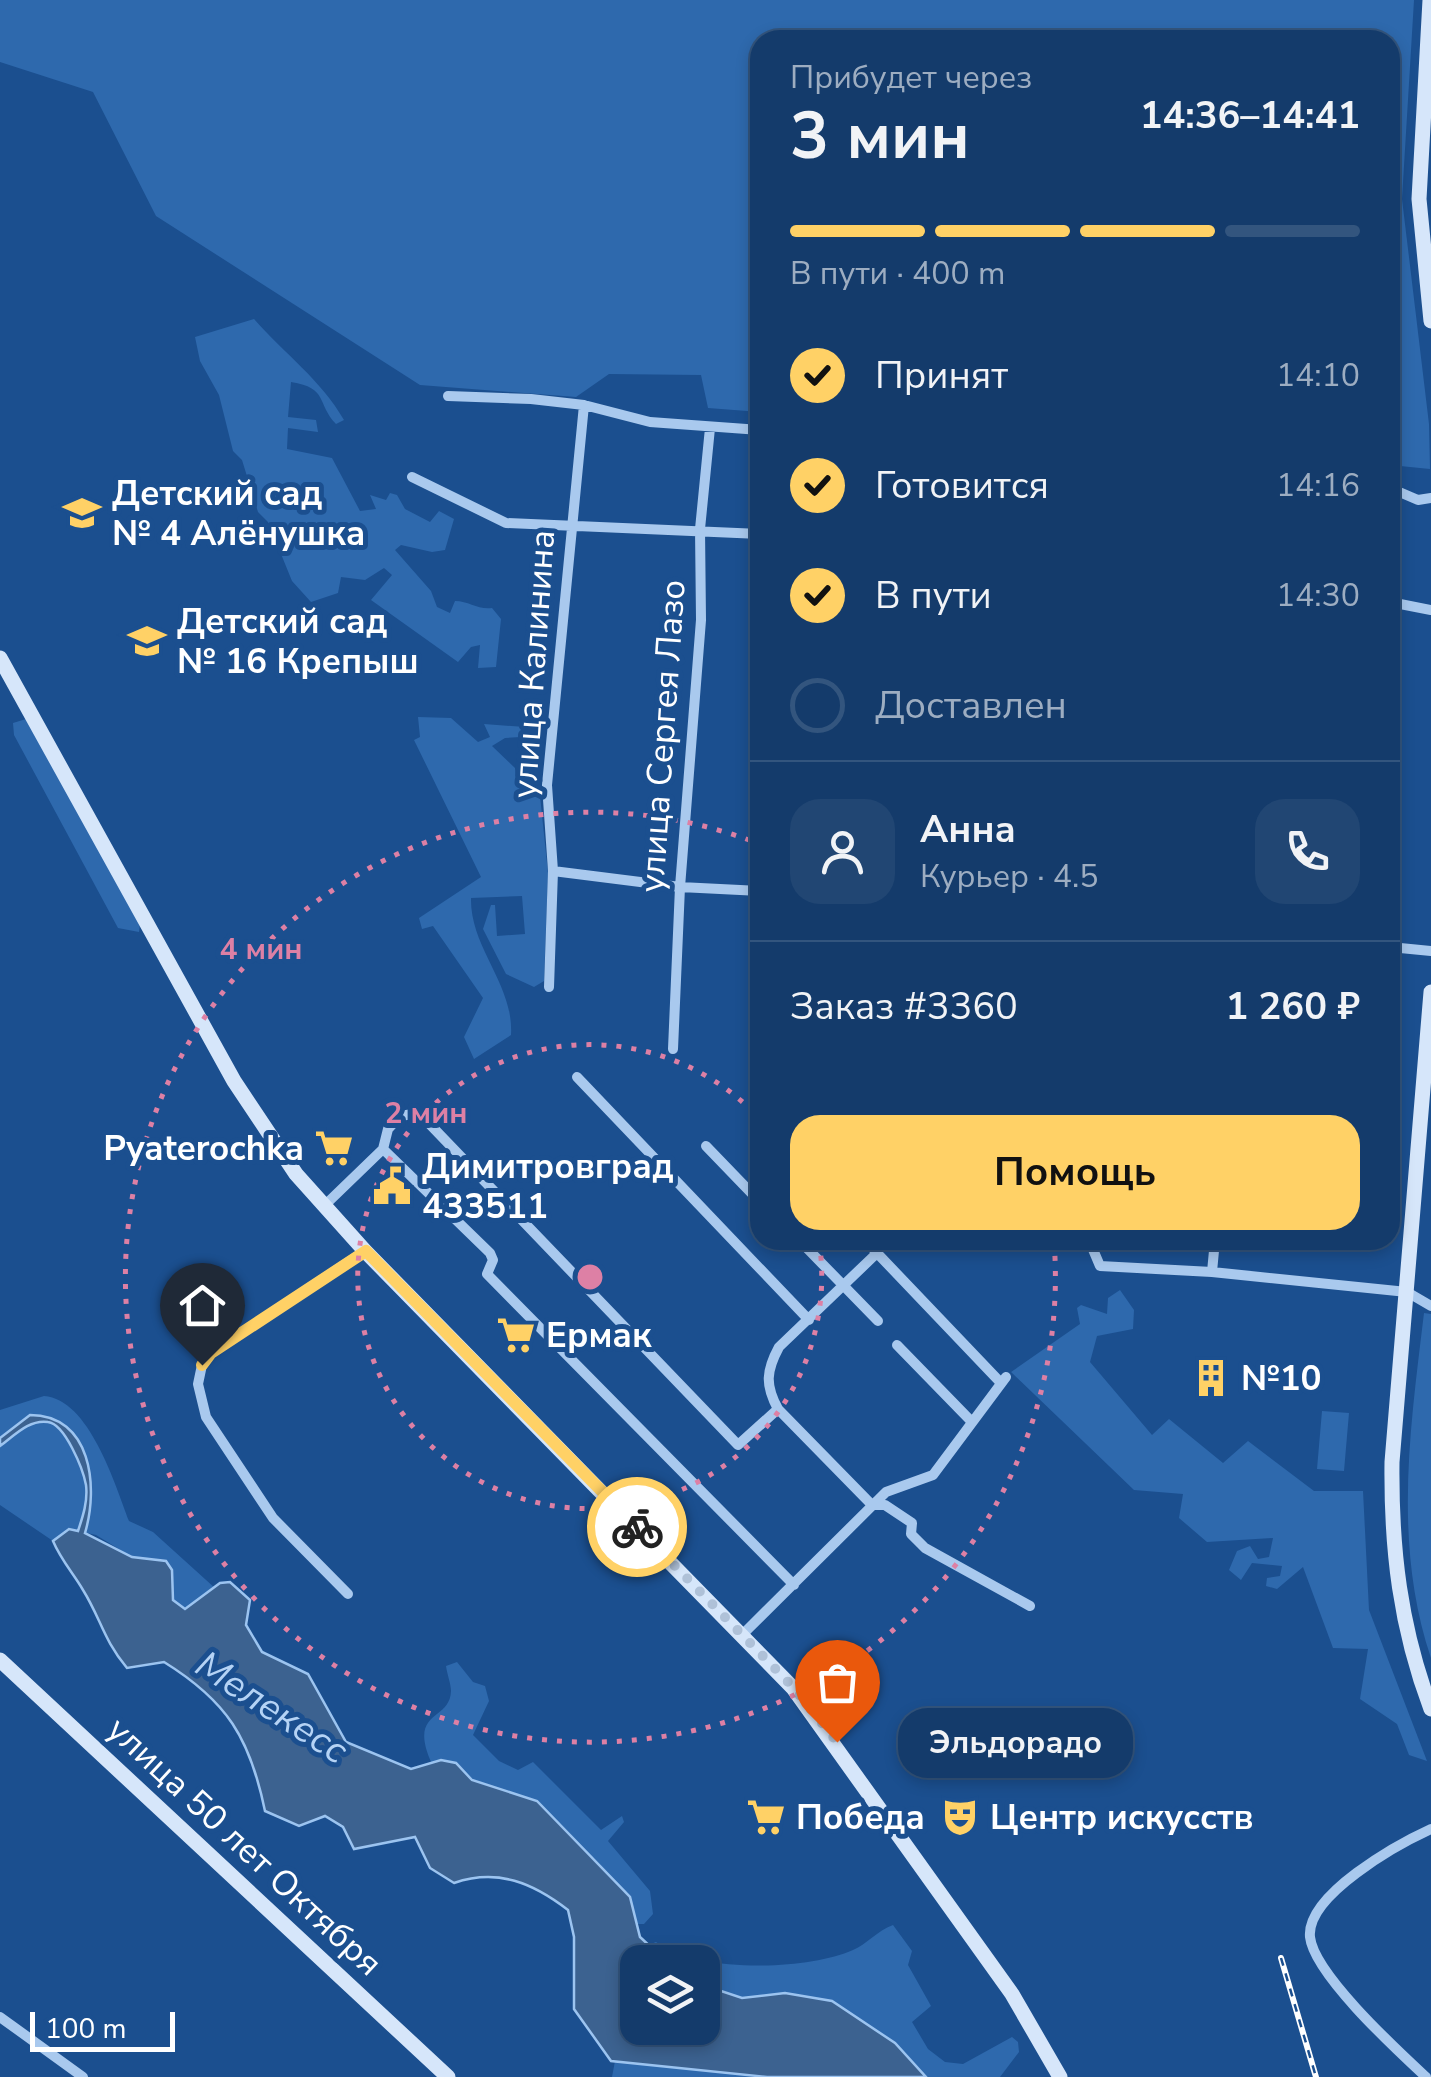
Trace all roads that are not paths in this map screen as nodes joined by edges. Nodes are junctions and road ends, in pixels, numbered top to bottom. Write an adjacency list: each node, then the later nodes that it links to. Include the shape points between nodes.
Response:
1 (1430, 0): 2 (main road, via 1420,199)
2 (1431, 321)
3 (448, 396): 4 (street)
4 (584, 406): 5 (street); 10 (street, улица Калинина)
5 (710, 428): 6 (street); 11 (street, улица Сергея Лазо)
6 (750, 430)
7 (412, 476): 10 (street, via 506,523)
8 (1400, 492): 9 (street)
9 (1431, 498)
10 (570, 524): 11 (street); 17 (street, улица Калинина, via 547,785)
11 (700, 529): 12 (street); 18 (street, улица Сергея Лазо, via 702,620)
12 (750, 533)
13 (1400, 604): 14 (street)
14 (1431, 610)
15 (0, 658): 16 (main road)
16 (5, 679): 29 (main road, via 234,1081)
17 (553, 872): 18 (street); 22 (street, улица Калинина)
18 (680, 887): 19 (street); 24 (street, улица Сергея Лазо)
19 (750, 891)
20 (1400, 948): 21 (street)
21 (1431, 951)
22 (549, 987)
23 (1431, 992): 38 (main road)
24 (673, 1049)
25 (577, 1076): 40 (street)
26 (706, 1146): 28 (street)
27 (384, 1148): 29 (street); 43 (street, via 400,1116 419,1113 738,1445); 46 (street, via 490,1254 487,1274)
28 (750, 1192)
29 (324, 1206): 34 (main road)
30 (809, 1250): 37 (street)
31 (874, 1250): 35 (street)
32 (1093, 1250): 36 (street, via 1100,1266)
33 (1213, 1250): 36 (street)
34 (366, 1251): 47 (street, via 211,1353 198,1384 206,1417 273,1518); 49 (main road)
35 (877, 1253): 37 (street); 44 (street, via 1004,1380)
36 (1212, 1272): 38 (street)
37 (843, 1285): 40 (street); 41 (street)
38 (1407, 1292): 39 (street); 51 (main road, via 1391,1533 1398,1598)
39 (1431, 1306)
40 (810, 1320): 43 (street, via 769,1365 767,1384)
41 (878, 1321)
42 (897, 1345): 44 (street)
43 (778, 1409): 45 (street)
44 (970, 1421): 45 (street, via 933,1474 886,1492)
45 (872, 1505): 46 (street); 48 (street, via 885,1504 912,1522 911,1534 924,1548)
46 (794, 1585): 49 (street)
47 (348, 1594)
48 (1030, 1606)
49 (742, 1634): 56 (main road, via 837,1742 1012,1994)
50 (0, 1660): 55 (main road, улица 50 лет Октября)
51 (1431, 1709)
52 (1431, 1829): 57 (street, via 1344,1883 1310,1922 1310,1941 1344,1996)
53 (0, 2017): 54 (street)
54 (83, 2077)
55 (448, 2077)
56 (1060, 2077)
57 (1426, 2077)

